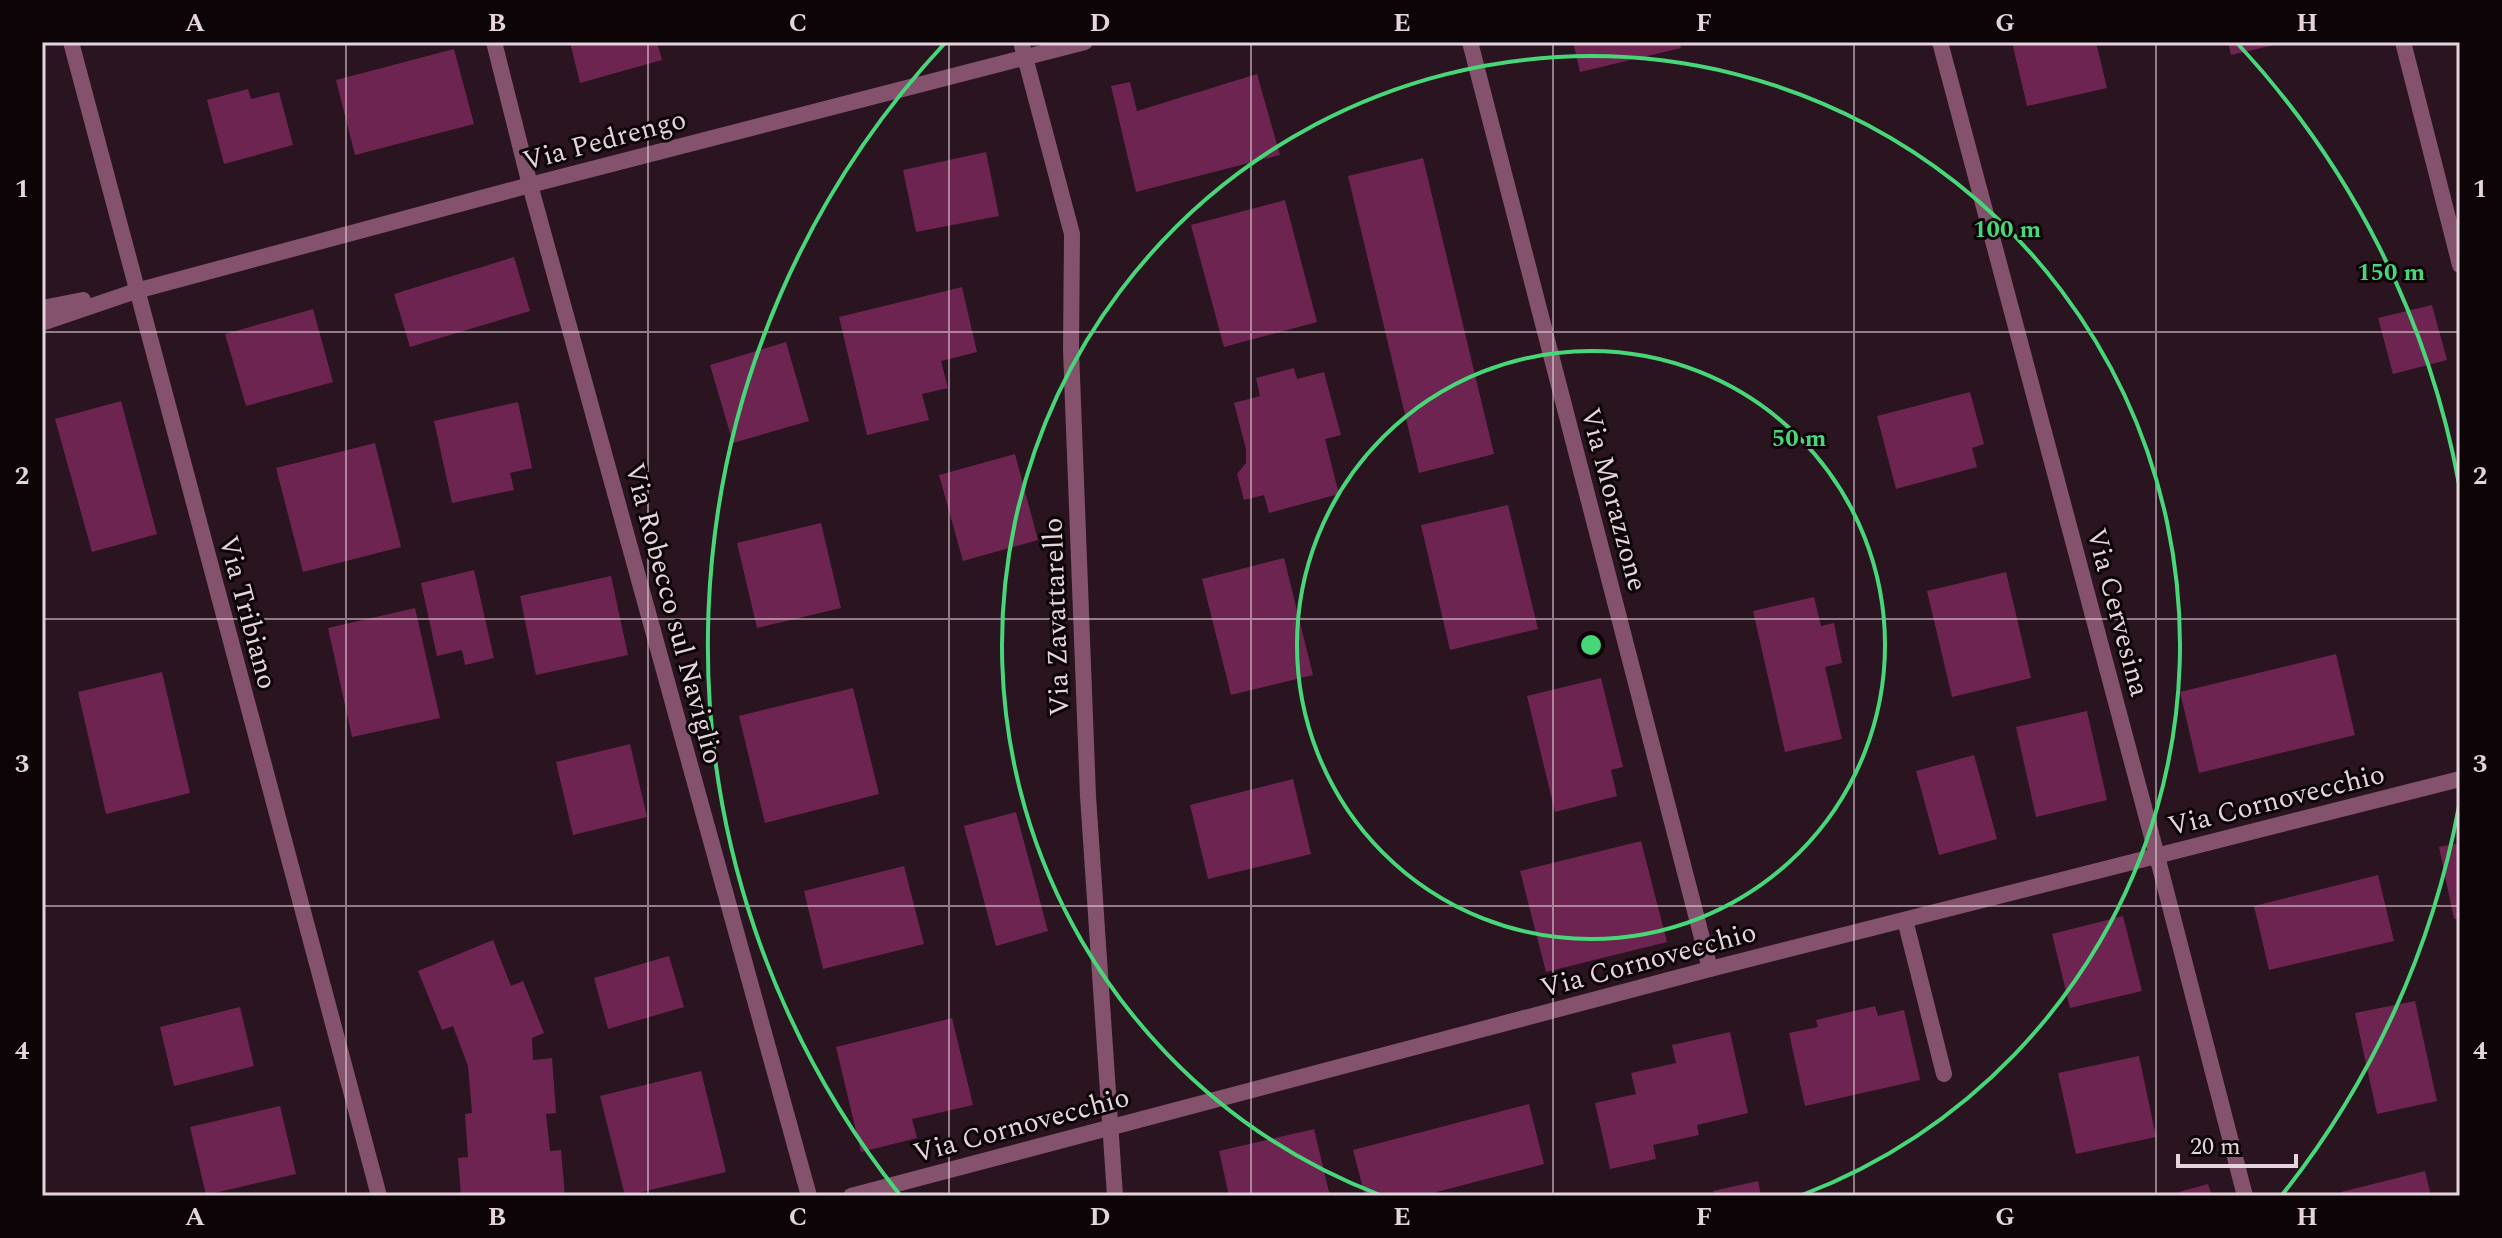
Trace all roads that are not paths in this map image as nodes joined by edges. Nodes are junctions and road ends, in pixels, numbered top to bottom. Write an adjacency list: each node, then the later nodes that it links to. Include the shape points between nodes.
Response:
1 (71, 42): 10 (street, Via Tribiano)
2 (494, 42): 8 (street, Via Robecco sul Naviglio)
3 (1085, 42): 7 (street, Via Pedrengo)
4 (1470, 42): 16 (street, Via Morazzone)
5 (1940, 42): 14 (street, Via Cervesina)
6 (2403, 42): 9 (street)
7 (1024, 50): 8 (street, Via Pedrengo); 18 (street, Via Zavattarello, via 1072,234 1071,350 1088,796)
8 (530, 185): 10 (street, Via Pedrengo); 20 (street, Via Robecco sul Naviglio)
9 (2460, 265)
10 (136, 291): 11 (street, Via Pedrengo); 12 (street, Via Pedrengo); 19 (street, Via Tribiano)
11 (42, 308)
12 (42, 323)
13 (2460, 779): 14 (street, Via Cornovecchio)
14 (2157, 856): 15 (street, Via Cornovecchio); 23 (street, Via Cervesina)
15 (1905, 920): 16 (street, Via Cornovecchio); 17 (street)
16 (1710, 969): 18 (street, Via Cornovecchio)
17 (1944, 1074)
18 (1112, 1127): 21 (street, Via Cornovecchio); 22 (street, Via Zavattarello)
19 (379, 1196)
20 (809, 1196)
21 (851, 1196)
22 (1115, 1196)
23 (2245, 1196)

